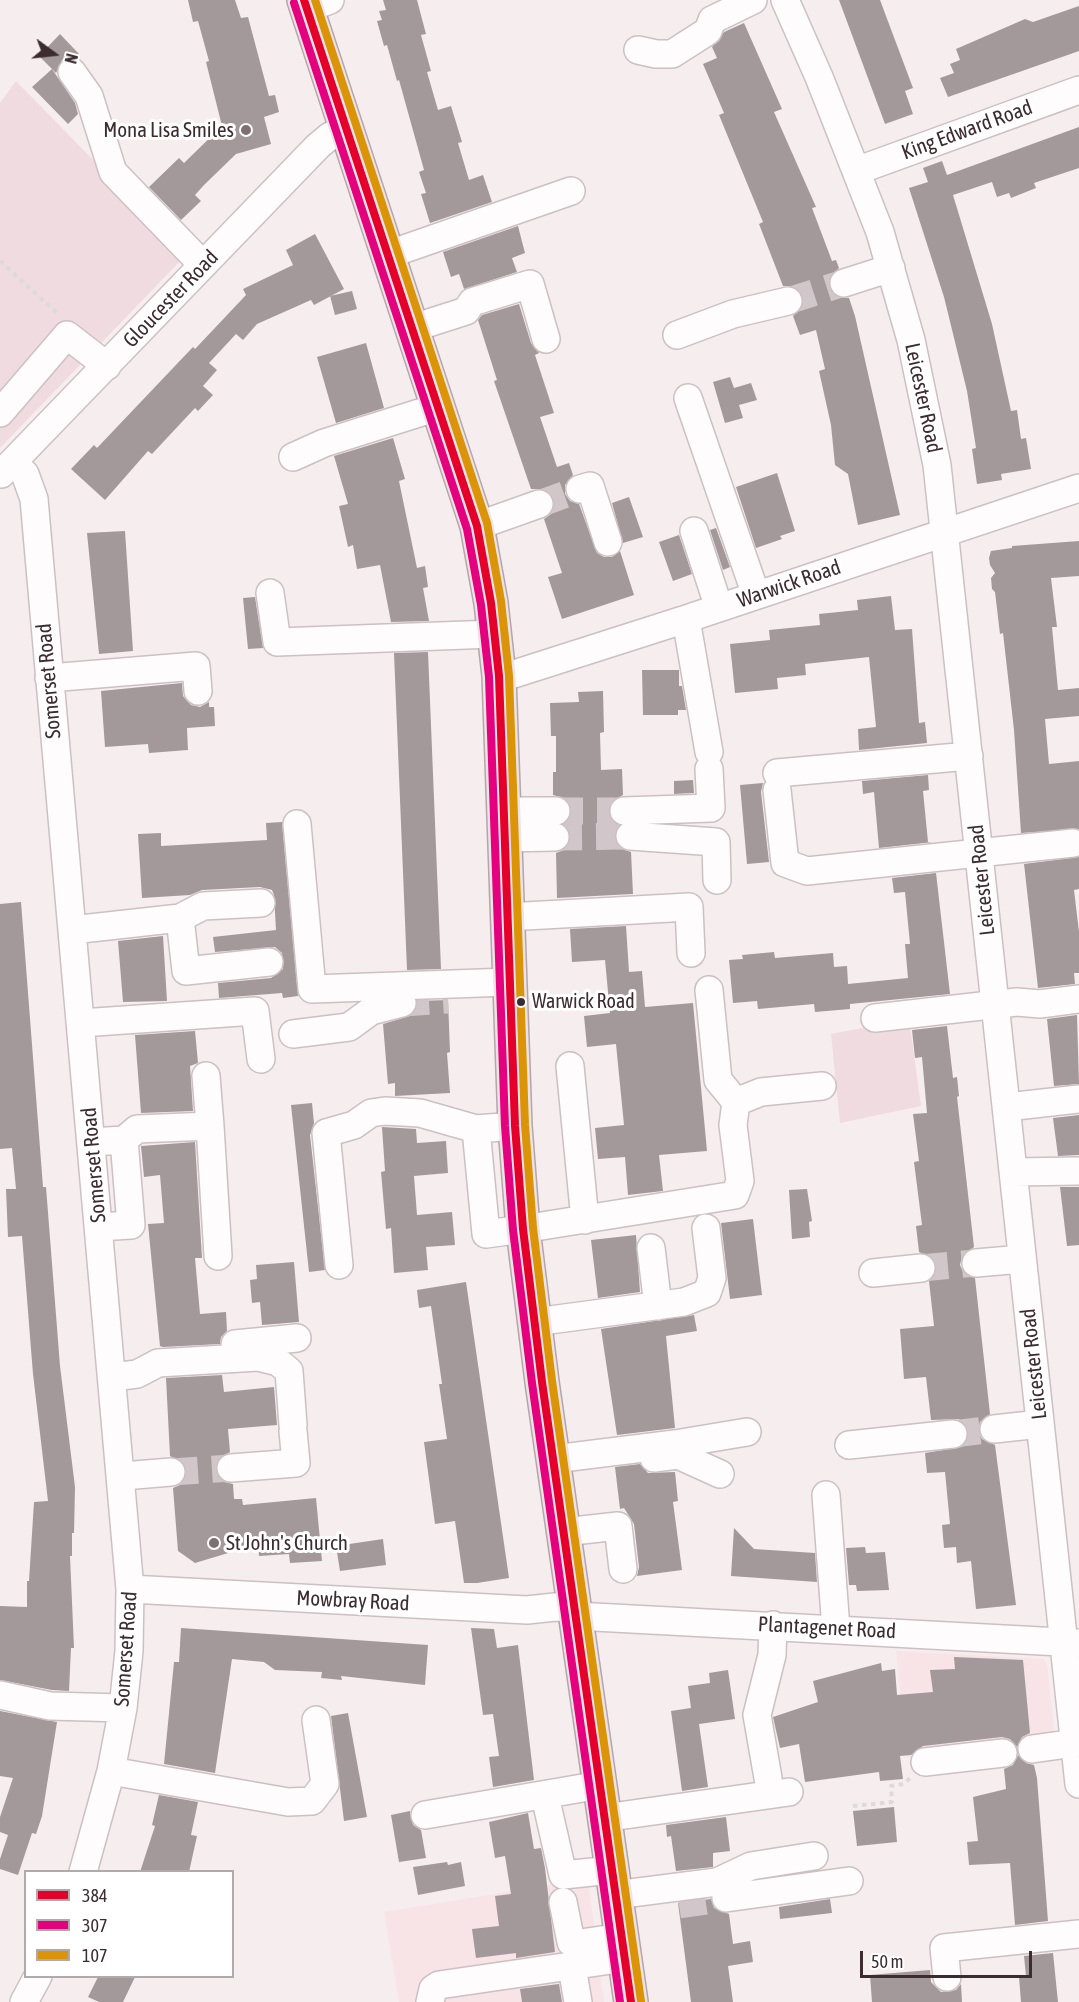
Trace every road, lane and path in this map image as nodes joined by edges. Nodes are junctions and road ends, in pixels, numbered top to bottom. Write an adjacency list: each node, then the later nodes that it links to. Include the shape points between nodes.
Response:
1 (753, 0): 4 (street, via 712,20 708,32 672,54)
2 (784, 0): 8 (street, Leicester Road)
3 (313, 3): 7 (main road)
4 (638, 50)
5 (72, 72): 12 (street, via 89,96 112,172)
6 (1079, 90): 8 (street, King Edward Road)
7 (346, 129): 10 (main road); 12 (street, Gloucester Road, via 318,146)
8 (856, 171): 13 (street, Leicester Road)
9 (571, 190): 10 (street)
10 (387, 255): 16 (main road)
11 (0, 261): 17 (path, via 62,317)
12 (203, 266): 20 (street, Gloucester Road)
13 (891, 268): 14 (street); 31 (street, Leicester Road, via 912,340 937,465)
14 (844, 284)
15 (788, 301): 18 (street, via 733,314)
16 (413, 328): 19 (street, via 466,311 472,302 530,284); 22 (main road)
17 (68, 335): 20 (street); 23 (street)
18 (677, 335)
19 (546, 339)
20 (107, 366): 25 (street, Gloucester Road)
21 (688, 398): 34 (street)
22 (438, 407): 24 (street, via 324,443); 29 (main road)
23 (0, 413)
24 (293, 457)
25 (6, 468): 39 (street, Somerset Road, via 25,474 34,499)
26 (1079, 488): 31 (street, Warwick Road)
27 (580, 489): 32 (street, via 590,486)
28 (539, 504): 29 (street)
29 (477, 526): 37 (main road)
30 (694, 531): 35 (street)
31 (944, 532): 34 (street, Warwick Road); 41 (street, Leicester Road)
32 (608, 542)
33 (270, 593): 37 (street, via 277,642)
34 (756, 595): 35 (street, Warwick Road)
35 (719, 608): 36 (street, Warwick Road)
36 (686, 619): 38 (street, Warwick Road); 47 (street, via 709,760 711,808 627,824 716,842)
37 (494, 634): 38 (main road)
38 (499, 676): 44 (main road)
39 (49, 678): 40 (street, via 196,666); 51 (street, Somerset Road)
40 (198, 691)
41 (969, 756): 46 (street, Leicester Road); 46 (street, via 777,782 785,863 807,871)
42 (297, 824): 54 (street, via 312,989)
43 (556, 824): 44 (street)
44 (504, 825): 49 (main road)
45 (1073, 843): 46 (street)
46 (979, 853): 59 (street, Leicester Road)
47 (717, 880)
48 (261, 903): 50 (street, via 203,906)
49 (507, 916): 52 (street, via 689,907); 54 (main road)
50 (180, 918): 51 (street); 53 (street, via 186,971)
51 (72, 930): 62 (street, Somerset Road)
52 (691, 953)
53 (269, 962)
54 (509, 990): 57 (street); 72 (main road)
55 (710, 990): 69 (street, via 718,1080)
56 (1079, 999): 59 (street, via 1040,1004 1017,1002)
57 (448, 1000)
58 (402, 1003): 63 (street, via 370,1011 349,1027)
59 (997, 1013): 60 (street); 61 (street); 70 (street, Leicester Road)
60 (1079, 1014)
61 (874, 1018)
62 (81, 1023): 64 (street, via 255,1011); 75 (street, Somerset Road)
63 (293, 1034)
64 (261, 1059)
65 (570, 1066): 78 (street)
66 (206, 1076): 71 (street)
67 (822, 1086): 69 (street, via 761,1092)
68 (1079, 1099): 70 (street)
69 (736, 1102): 78 (street, via 734,1125 740,1181 735,1195)
70 (1007, 1107): 77 (street, Leicester Road)
71 (210, 1126): 74 (street, via 137,1129); 83 (street)
72 (515, 1126): 73 (street); 81 (main road)
73 (476, 1129): 81 (street, via 486,1233); 86 (street, via 420,1113 385,1111 371,1113 354,1125 326,1133)
74 (124, 1140): 75 (street); 79 (street, via 131,1225)
75 (91, 1142): 79 (street, Somerset Road)
76 (1079, 1171): 77 (street)
77 (1013, 1172): 84 (street, Leicester Road)
78 (585, 1220): 81 (street)
79 (99, 1227): 92 (street, Somerset Road)
80 (706, 1228): 89 (street, via 712,1278 707,1293)
81 (524, 1229): 90 (main road)
82 (651, 1248): 89 (street)
83 (218, 1256)
84 (1022, 1259): 85 (street); 93 (street, Leicester Road)
85 (976, 1263)
86 (339, 1265)
87 (921, 1268): 88 (street)
88 (873, 1273)
89 (662, 1313): 90 (street)
90 (536, 1329): 98 (main road)
91 (297, 1338): 92 (street)
92 (112, 1366): 99 (street, via 137,1374 158,1363 258,1357 278,1362 289,1371 296,1463); 102 (street, Somerset Road)
93 (1040, 1424): 94 (street); 110 (street, Leicester Road)
94 (994, 1429)
95 (747, 1432): 98 (street)
96 (953, 1434): 97 (street)
97 (849, 1445)
98 (554, 1465): 101 (street, via 678,1455); 104 (main road)
99 (231, 1468)
100 (171, 1473): 102 (street)
101 (720, 1474)
102 (123, 1476): 106 (street, Somerset Road)
103 (826, 1495): 109 (street)
104 (564, 1532): 105 (street, via 618,1526); 107 (main road)
105 (623, 1569)
106 (130, 1589): 107 (street, Mowbray Road); 112 (street, Somerset Road)
107 (575, 1612): 108 (street, Plantagenet Road); 120 (main road)
108 (773, 1625): 109 (street, Plantagenet Road); 124 (street, via 772,1655 757,1715 778,1785)
109 (836, 1629): 110 (street, Plantagenet Road)
110 (1072, 1643): 114 (street, Leicester Road)
111 (0, 1695): 112 (street, via 50,1706)
112 (123, 1708): 118 (street, Somerset Road)
113 (316, 1720): 118 (street, via 325,1785 312,1801 288,1802)
114 (1075, 1743): 115 (street); 119 (street, Leicester Road)
115 (1032, 1749)
116 (1003, 1752): 117 (street)
117 (925, 1762): 122 (path, via 904,1784 891,1786 892,1802)
118 (111, 1771): 126 (street, Somerset Road)
119 (1079, 1784)
120 (600, 1785): 121 (street); 124 (main road)
121 (544, 1796): 123 (street); 131 (street, via 563,1875)
122 (853, 1806)
123 (425, 1815)
124 (604, 1818): 131 (main road)
125 (814, 1856): 131 (street, via 751,1866 717,1882)
126 (84, 1870)
127 (849, 1881): 128 (street)
128 (726, 1898)
129 (563, 1902): 131 (street, via 574,1944)
130 (679, 1905): 131 (street)
131 (618, 1915): 133 (street); 139 (main road)
132 (1079, 1934): 134 (street, via 944,1948)
133 (572, 1967): 137 (street, via 439,1985 433,1989); 138 (street)
134 (947, 1977)
135 (37, 1978): 136 (street)
136 (24, 2002)
137 (430, 2002)
138 (578, 2002)
139 (631, 2002)

